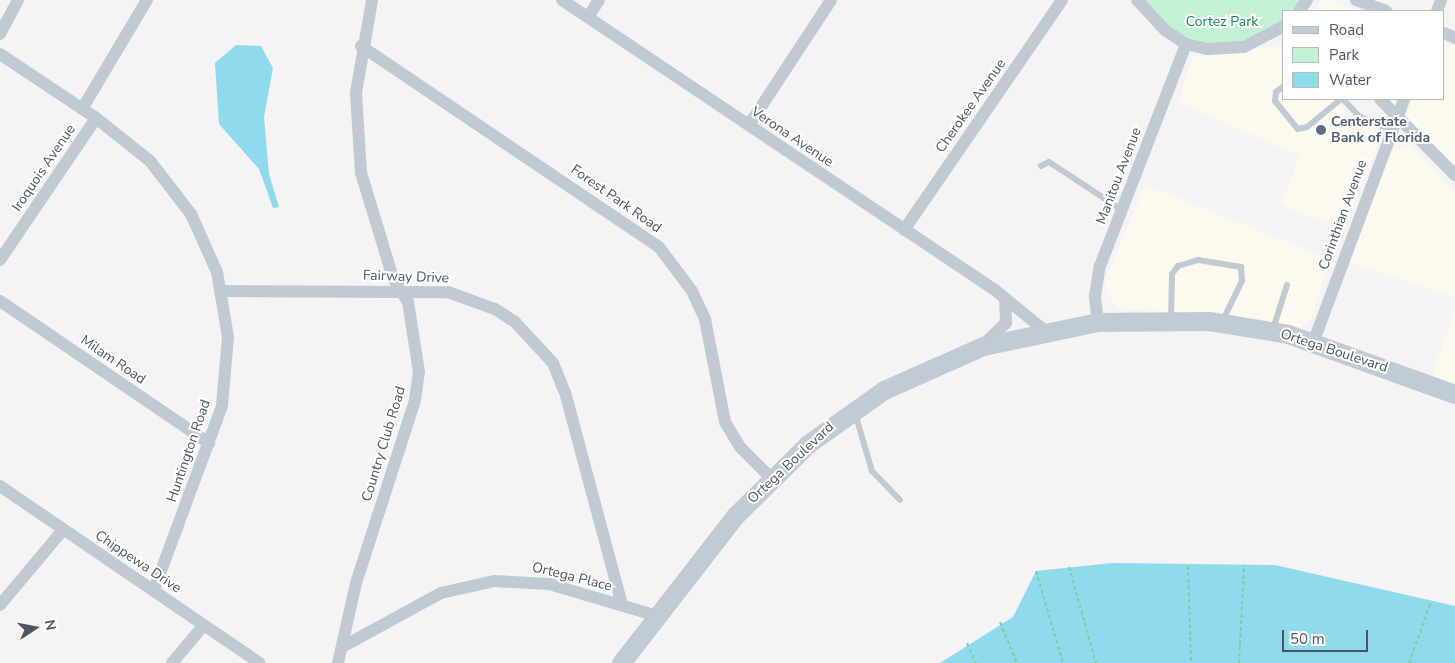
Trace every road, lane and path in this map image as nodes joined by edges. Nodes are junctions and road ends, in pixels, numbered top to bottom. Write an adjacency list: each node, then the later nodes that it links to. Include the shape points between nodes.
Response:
1 (18, 0): 13 (street)
2 (147, 0): 22 (street, Iroquois Avenue)
3 (372, 0): 15 (street, Country Club Road)
4 (562, 0): 11 (street, Verona Avenue)
5 (599, 0): 11 (street)
6 (831, 0): 25 (street)
7 (1062, 0): 30 (street, Cherokee Avenue)
8 (1137, 0): 14 (street, via 1165,30)
9 (1356, 0): 10 (street)
10 (1383, 10)
11 (588, 17): 25 (street, Verona Avenue)
12 (1282, 28): 14 (street, via 1259,41 1232,49)
13 (0, 34)
14 (1186, 44): 29 (street, Manitou Avenue)
15 (361, 46): 33 (street, Country Club Road, via 356,93 361,173 372,218); 47 (street, Forest Park Road, via 659,247 692,291 706,319 725,422 740,446)
16 (0, 54): 22 (street, Huntington Road)
17 (1282, 88): 18 (lane, via 1276,92 1275,102 1298,129 1307,127)
18 (1341, 100)
19 (1343, 100): 26 (lane, via 1360,117)
20 (1381, 100): 23 (street)
21 (1404, 100): 23 (street, Corinthian Avenue)
22 (82, 109): 24 (street, Huntington Road)
23 (1397, 116): 26 (street, Corinthian Avenue); 28 (street)
24 (96, 118): 31 (street, Iroquois Avenue); 34 (street, Huntington Road, via 136,149 172,186 207,245)
25 (749, 125): 30 (street, Verona Avenue)
26 (1392, 130): 42 (street, Corinthian Avenue)
27 (1041, 166): 29 (lane, via 1049,162)
28 (1455, 175)
29 (1122, 210): 38 (street, Manitou Avenue, via 1096,284)
30 (904, 230): 35 (street, Verona Avenue)
31 (0, 260)
32 (1287, 285): 41 (lane)
33 (401, 289): 34 (street, Fairway Drive); 58 (street, Fairway Drive, via 448,292 495,309 515,322 553,364 565,392); 63 (street, Country Club Road, via 408,302 418,343 416,400 356,583)
34 (221, 290): 46 (street, Huntington Road, via 227,371 222,406)
35 (1005, 298): 40 (street, Verona Avenue); 43 (street, via 1006,323)
36 (0, 301): 46 (street, Milam Road)
37 (1170, 319): 38 (main road, Ortega Boulevard); 39 (main road, Ortega Boulevard); 39 (lane, via 1172,274 1178,266 1198,260 1235,263 1241,267 1242,282)
38 (1098, 322): 40 (main road, Ortega Boulevard)
39 (1222, 322): 41 (main road, Ortega Boulevard)
40 (1044, 330): 43 (main road, Ortega Boulevard)
41 (1273, 331): 42 (main road, Ortega Boulevard)
42 (1313, 343): 44 (main road, Ortega Boulevard)
43 (983, 346): 45 (main road, Ortega Boulevard, via 916,374)
44 (1455, 394)
45 (854, 410): 47 (main road, Ortega Boulevard); 49 (lane, via 872,471)
46 (209, 443): 55 (street, Huntington Road)
47 (770, 478): 59 (main road, Ortega Boulevard)
48 (0, 486): 50 (street, Chippewa Drive)
49 (900, 500)
50 (63, 530): 55 (street, Chippewa Drive); 57 (street)
51 (1188, 566): 72 (path)
52 (1244, 566): 73 (path)
53 (1069, 567): 71 (path)
54 (1036, 571): 70 (path)
55 (154, 590): 61 (street, Chippewa Drive)
56 (1431, 602): 74 (path)
57 (0, 605)
58 (622, 605): 59 (street, Ortega Place); 63 (street, Ortega Place, via 549,584 494,581 441,593)
59 (657, 616): 67 (main road, Ortega Boulevard)
60 (1000, 622): 69 (path)
61 (203, 626): 64 (street); 65 (street, Chippewa Drive)
62 (967, 643): 68 (path)
63 (344, 646): 66 (street, Country Club Road)
64 (172, 663)
65 (259, 663)
66 (338, 663)
67 (621, 663)
68 (976, 663)
69 (1017, 663)
70 (1063, 663)
71 (1096, 663)
72 (1191, 663)
73 (1238, 663)
74 (1409, 663)

